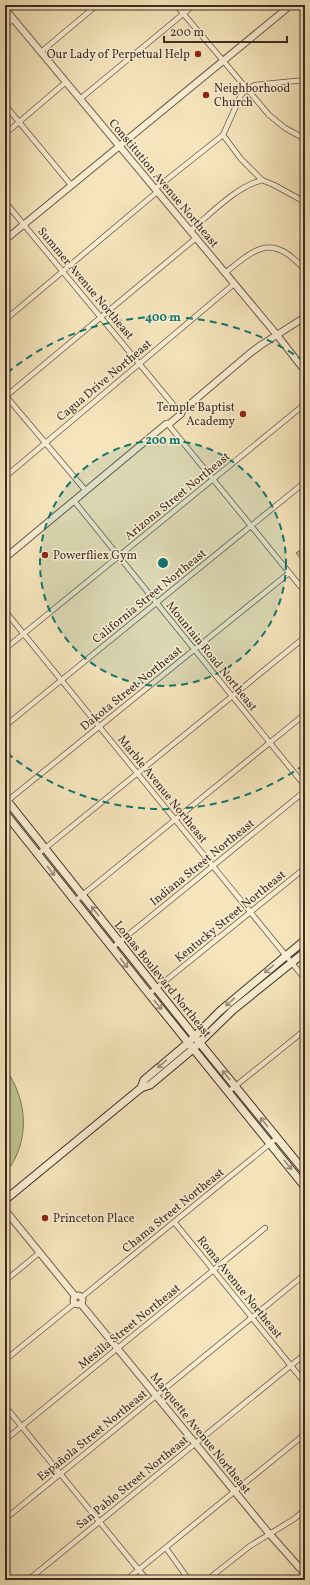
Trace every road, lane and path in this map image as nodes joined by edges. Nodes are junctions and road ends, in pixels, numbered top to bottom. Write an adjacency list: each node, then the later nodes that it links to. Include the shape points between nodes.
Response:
1 (97, 5): 9 (street)
2 (176, 5): 6 (street)
3 (194, 5): 6 (street)
4 (291, 5): 10 (street)
5 (5, 9): 7 (street, Constitution Avenue Northeast)
6 (184, 14): 10 (street); 14 (street)
7 (13, 19): 8 (street); 9 (street, Constitution Avenue Northeast)
8 (5, 26)
9 (41, 52): 12 (street, Constitution Avenue Northeast)
10 (223, 61): 13 (street); 20 (street)
11 (305, 80): 13 (street, via 256,85)
12 (66, 82): 14 (street, Constitution Avenue Northeast); 16 (street)
13 (247, 89): 18 (street, via 241,95); 19 (street, via 276,121)
14 (80, 99): 20 (street, Constitution Avenue Northeast)
15 (5, 105): 16 (street)
16 (19, 122): 17 (street); 22 (street)
17 (5, 134)
18 (223, 135): 21 (street, via 241,159); 23 (street)
19 (305, 139)
20 (120, 146): 22 (street); 23 (street, Constitution Avenue Northeast)
21 (262, 180): 25 (street); 27 (street, via 236,192)
22 (71, 185): 26 (street)
23 (156, 190): 27 (street, Constitution Avenue Northeast); 31 (street)
24 (5, 202): 26 (street, Summer Avenue Northeast)
25 (305, 202)
26 (24, 225): 29 (street); 31 (street, Summer Avenue Northeast)
27 (190, 231): 28 (street, Constitution Avenue Northeast)
28 (196, 238): 32 (street, Constitution Avenue Northeast); 34 (street)
29 (5, 240)
30 (305, 270): 32 (street, via 284,252 264,248 248,254)
31 (64, 271): 34 (street, Summer Avenue Northeast); 36 (street)
32 (225, 273): 33 (street, Constitution Avenue Northeast)
33 (234, 284): 37 (street, Constitution Avenue Northeast); 38 (street, Cagua Drive Northeast)
34 (101, 317): 38 (street, Summer Avenue Northeast); 40 (street)
35 (305, 317): 37 (street)
36 (5, 320)
37 (277, 335): 39 (street, Constitution Avenue Northeast); 42 (street, via 249,354)
38 (139, 363): 42 (street, Summer Avenue Northeast); 44 (street, Cagua Drive Northeast)
39 (305, 371)
40 (5, 396): 44 (street)
41 (305, 404): 46 (street, Arizona Street Northeast)
42 (180, 412): 43 (street)
43 (167, 423): 46 (street); 48 (street)
44 (45, 443): 45 (street, Cagua Drive Northeast); 48 (street)
45 (5, 477)
46 (213, 479): 50 (street); 51 (street, Arizona Street Northeast)
47 (305, 482): 50 (street, California Street Northeast)
48 (86, 491): 49 (street)
49 (74, 501): 51 (street, Mountain Road Northeast); 52 (street)
50 (251, 526): 53 (street); 55 (street, California Street Northeast)
51 (118, 557): 55 (street, Mountain Road Northeast); 57 (street, Arizona Street Northeast)
52 (5, 558)
53 (289, 573): 54 (street); 60 (street, Dakota Street Northeast)
54 (305, 592)
55 (156, 604): 60 (street, Mountain Road Northeast); 61 (street, California Street Northeast)
56 (5, 611): 57 (street, Marble Avenue Northeast)
57 (23, 634): 59 (street, Arizona Street Northeast); 61 (street, Marble Avenue Northeast)
58 (305, 637): 62 (street)
59 (5, 649)
60 (194, 649): 62 (street, Mountain Road Northeast); 65 (street, Dakota Street Northeast)
61 (61, 681): 64 (street, California Street Northeast); 65 (street, Marble Avenue Northeast)
62 (232, 696): 66 (street, Mountain Road Northeast); 67 (street)
63 (305, 714): 66 (street)
64 (5, 726)
65 (99, 727): 67 (street, Marble Avenue Northeast); 70 (street, Dakota Street Northeast)
66 (270, 743): 68 (street, Mountain Road Northeast); 72 (street)
67 (137, 774): 72 (street, Marble Avenue Northeast); 73 (street)
68 (305, 786)
69 (305, 790): 75 (street, Indiana Street Northeast)
70 (6, 801): 73 (main road, Lomas Boulevard Northeast)
71 (5, 813): 74 (main road, Lomas Boulevard Northeast)
72 (174, 820): 75 (street, Marble Avenue Northeast); 77 (street)
73 (45, 848): 74 (street); 77 (main road, Lomas Boulevard Northeast)
74 (38, 854): 78 (main road, Lomas Boulevard Northeast, one-way to 78)
75 (212, 866): 79 (street, Marble Avenue Northeast); 81 (street, Indiana Street Northeast)
76 (305, 868): 79 (street, Kentucky Street Northeast)
77 (82, 895): 78 (street); 81 (main road, Lomas Boulevard Northeast, one-way to 77)
78 (74, 900): 82 (main road, Lomas Boulevard Northeast)
79 (250, 913): 84 (street, Marble Avenue Northeast); 87 (street, Kentucky Street Northeast)
80 (305, 940): 84 (main road)
81 (119, 942): 82 (street, Indiana Street Northeast); 87 (main road, Lomas Boulevard Northeast)
82 (112, 948): 88 (main road, Lomas Boulevard Northeast, one-way to 88)
83 (305, 952): 85 (main road)
84 (286, 956): 85 (street, Marble Avenue Northeast); 91 (main road, one-way to 91, via 220,1011)
85 (292, 963): 86 (street, Marble Avenue Northeast); 94 (main road, via 233,1010)
86 (305, 979)
87 (156, 988): 88 (street, Kentucky Street Northeast); 91 (main road, Lomas Boulevard Northeast)
88 (149, 994): 93 (main road, Lomas Boulevard Northeast, one-way to 93)
89 (305, 1030): 90 (street)
90 (300, 1034): 92 (street); 96 (street)
91 (195, 1037): 93 (main road); 94 (main road, Lomas Boulevard Northeast)
92 (305, 1039)
93 (188, 1043): 95 (main road, Lomas Boulevard Northeast); 97 (main road, one-way to 97, via 144,1080)
94 (200, 1043): 95 (main road); 96 (main road, Lomas Boulevard Northeast, one-way to 94)
95 (193, 1050): 97 (main road, via 150,1086); 98 (main road, Lomas Boulevard Northeast)
96 (235, 1086): 98 (street); 99 (main road, Lomas Boulevard Northeast, one-way to 96)
97 (140, 1088): 103 (main road)
98 (228, 1092): 100 (main road, Lomas Boulevard Northeast)
99 (277, 1138): 100 (street, Chama Street Northeast); 101 (main road, Lomas Boulevard Northeast)
100 (270, 1144): 102 (main road, Lomas Boulevard Northeast, one-way to 102); 105 (street, Chama Street Northeast)
101 (305, 1172)
102 (305, 1187)
103 (5, 1200)
104 (5, 1210): 107 (street, Marquette Avenue Northeast)
105 (174, 1223): 108 (street, Roma Avenue Northeast); 111 (street, Chama Street Northeast)
106 (265, 1228): 108 (street, Mesilla Street Northeast)
107 (39, 1253): 110 (street); 111 (street, Marquette Avenue Northeast)
108 (213, 1270): 112 (street, Roma Avenue Northeast); 113 (street, Mesilla Street Northeast)
109 (304, 1275): 112 (street, Española Street Northeast)
110 (5, 1280)
111 (78, 1300): 113 (street, Marquette Avenue Northeast); 115 (street, Chama Street Northeast)
112 (252, 1317): 116 (street, Roma Avenue Northeast); 118 (street, Española Street Northeast)
113 (117, 1348): 118 (street, Marquette Avenue Northeast); 120 (street, Mesilla Street Northeast)
114 (305, 1354): 116 (street, San Pablo Street Northeast)
115 (5, 1360)
116 (291, 1365): 117 (street, Roma Avenue Northeast); 123 (street, San Pablo Street Northeast)
117 (305, 1383)
118 (156, 1395): 123 (street, Marquette Avenue Northeast); 124 (street, Española Street Northeast)
119 (5, 1406): 120 (street)
120 (22, 1426): 122 (street, Mesilla Street Northeast); 124 (street)
121 (305, 1434): 125 (street)
122 (5, 1440)
123 (196, 1444): 125 (street, Marquette Avenue Northeast); 128 (street, San Pablo Street Northeast)
124 (61, 1474): 127 (street, Española Street Northeast); 128 (street)
125 (235, 1492): 129 (street, Marquette Avenue Northeast); 130 (street)
126 (305, 1510): 129 (street)
127 (5, 1519)
128 (100, 1522): 131 (street); 133 (street, San Pablo Street Northeast)
129 (269, 1534): 132 (street, Marquette Avenue Northeast); 137 (street)
130 (166, 1548): 131 (street); 136 (street)
131 (139, 1569): 134 (street); 135 (street)
132 (305, 1575): 138 (street)
133 (28, 1580)
134 (126, 1580)
135 (148, 1580)
136 (189, 1580)
137 (207, 1580)
138 (297, 1580)

